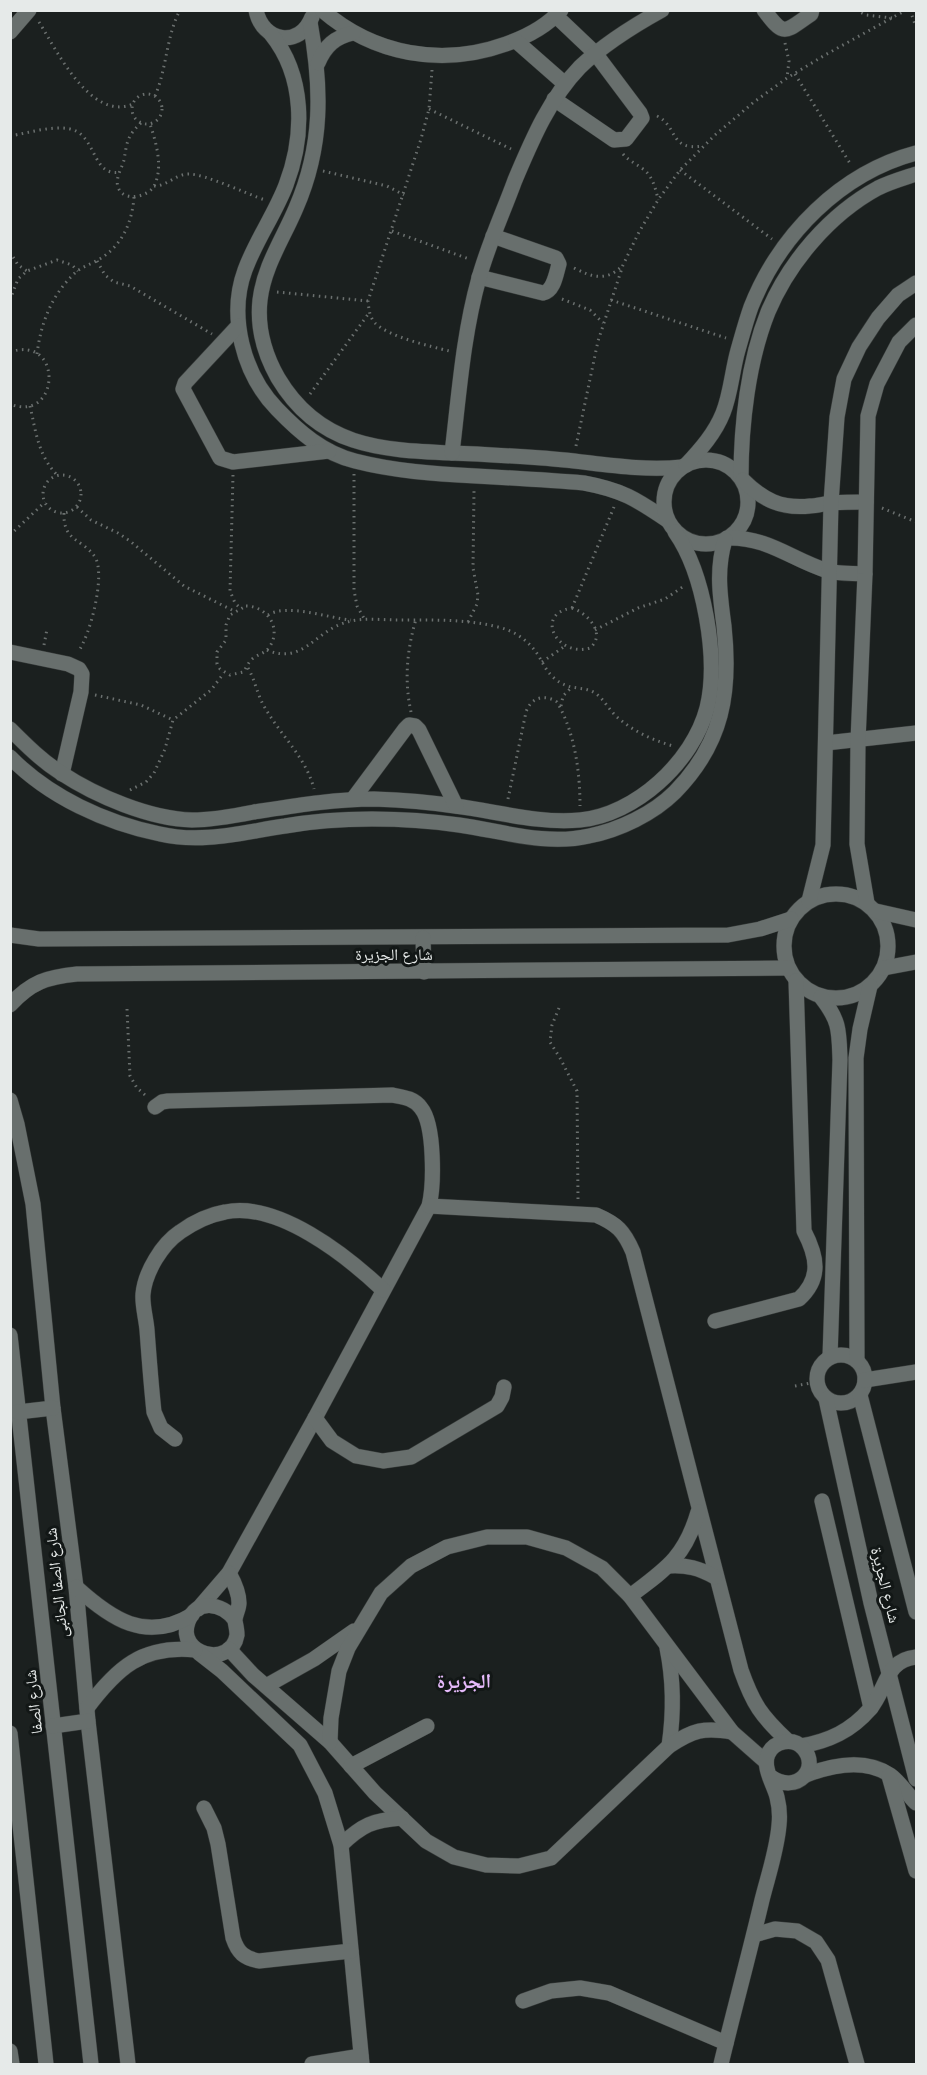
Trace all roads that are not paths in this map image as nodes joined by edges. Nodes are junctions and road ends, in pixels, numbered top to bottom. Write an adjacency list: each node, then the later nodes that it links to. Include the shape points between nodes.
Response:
1 (244, 10): 10 (street)
2 (256, 10): 10 (street)
3 (322, 10): 12 (street)
4 (662, 10): 14 (street)
5 (764, 10): 6 (street, via 777,28 788,30)
6 (812, 10)
7 (558, 13): 13 (street); 14 (street)
8 (33, 15): 11 (street)
9 (312, 16): 10 (street, via 297,35 289,38); 15 (street)
10 (267, 31): 26 (street, via 291,67 299,128 286,185 244,272 238,297)
11 (10, 32)
12 (353, 33): 13 (street, via 377,45 433,56 461,56); 15 (street, via 334,40)
13 (516, 40): 16 (street)
14 (596, 53): 16 (street); 17 (street, via 642,118 626,139 614,140)
15 (318, 63): 27 (street, via 314,157 261,290 260,326 265,348 285,390)
16 (566, 84): 17 (street)
17 (554, 99): 22 (street, via 525,156)
18 (916, 153): 20 (street)
19 (916, 174): 21 (street)
20 (865, 175): 21 (street); 31 (street, via 811,215 772,266 752,306 723,414 701,450)
21 (878, 188): 32 (street, via 838,215 810,244 769,311 752,372 744,423)
22 (493, 236): 23 (street); 23 (street, via 554,256 559,264 548,292 543,293)
23 (481, 271): 30 (street, via 464,355)
24 (916, 283): 33 (street, via 898,295 878,318 844,379)
25 (916, 325): 34 (street, via 899,342 877,384 868,416)
26 (238, 326): 28 (street, via 254,376 269,401); 29 (street, via 183,389 217,454 233,462)
27 (300, 407): 28 (street); 30 (street, via 326,428 359,443 405,452)
28 (288, 421): 29 (street)
29 (329, 451): 35 (street, via 354,461 403,471 610,488 634,498)
30 (452, 453): 31 (street, via 639,468)
31 (684, 466): 32 (street, via 701,460 716,461 730,467); 35 (street, via 673,475 664,497)
32 (742, 479): 33 (street, via 756,493 791,507); 36 (street, via 747,513 742,524)
33 (831, 502): 34 (street); 37 (street)
34 (866, 502): 38 (street)
35 (671, 526): 36 (street, via 686,540 699,544); 48 (street, via 684,544 696,573 711,666 706,711 678,762 658,784 631,803 580,820 555,821)
36 (726, 539): 37 (street, via 764,542); 51 (street, via 719,573 726,671 722,713 698,762 674,793 645,815 598,834 562,840 437,823 372,819 328,820)
37 (831, 572): 38 (street); 43 (street)
38 (865, 574): 42 (street)
39 (10, 652): 45 (street, via 68,664 82,674)
40 (10, 729): 45 (street)
41 (916, 733): 42 (street)
42 (858, 741): 43 (street); 53 (street, via 857,844)
43 (826, 743): 52 (street, via 823,846)
44 (10, 757): 50 (street, via 52,790 91,812)
45 (62, 774): 47 (street)
46 (353, 799): 48 (street); 48 (street, via 410,725 419,730); 49 (street)
47 (130, 806): 49 (street, via 160,816 192,820); 50 (street)
48 (456, 806)
49 (238, 815): 51 (street)
50 (132, 828): 51 (street, via 192,839)
51 (241, 834)
52 (809, 901): 53 (street, via 838,894 853,896); 54 (street)
53 (871, 907): 55 (street); 59 (street, via 884,924 888,938)
54 (791, 918): 57 (street, شارع الجزيرة, via 728,935); 61 (street, via 784,934 783,951)
55 (916, 920)
56 (12, 938): 57 (street, شارع الجزيرة)
57 (423, 938): 60 (street)
58 (916, 962): 59 (street)
59 (884, 968): 62 (street)
60 (424, 972): 61 (street, شارع الجزيرة); 63 (street, شارع الجزيرة, via 77,974)
61 (792, 974): 64 (street, via 807,991); 70 (street, via 804,1231 814,1249 815,1270 809,1289 799,1299)
62 (870, 986): 64 (street, via 838,999); 73 (street, via 856,1058)
63 (17, 987): 65 (street, شارع الجزيرة)
64 (820, 997): 72 (street, via 838,1026 840,1060)
65 (10, 1005)
66 (10, 1100): 78 (street, شارع الصفا الجانبى, via 33,1204)
67 (159, 1105): 68 (street, via 392,1095 408,1098 421,1107 429,1121 433,1176)
68 (429, 1206): 69 (street); 83 (street, via 596,1215 612,1222 626,1235)
69 (384, 1290): 80 (street); 81 (street, via 326,1243 258,1212 226,1211 197,1220 171,1238 153,1263 143,1293 154,1412 161,1428)
70 (715, 1321)
71 (10, 1335): 79 (street, شارع الصفا)
72 (830, 1358): 73 (street, via 844,1355); 77 (street, via 819,1368 816,1382)
73 (857, 1361): 76 (street, via 862,1366)
74 (916, 1372): 76 (street)
75 (504, 1387): 80 (street, via 497,1406 411,1457 383,1461 356,1456 332,1441)
76 (863, 1387): 77 (street, via 848,1403); 89 (street, شارع الجزيرة)
77 (826, 1399): 99 (street, شارع الجزيرة)
78 (53, 1408): 79 (street); 87 (street, شارع الصفا الجانبى)
79 (18, 1412): 103 (street, شارع الصفا)
80 (315, 1418): 85 (street)
81 (175, 1439)
82 (822, 1501): 101 (street)
83 (699, 1511): 84 (street, via 688,1541); 86 (street)
84 (669, 1566): 86 (street, via 685,1565); 88 (street)
85 (229, 1573): 90 (street); 91 (street, via 237,1587 239,1604)
86 (715, 1577): 108 (street, via 750,1697 766,1722)
87 (76, 1587): 92 (street, via 119,1619); 102 (street, شارع الصفا الجانبى)
88 (630, 1596): 93 (street, via 602,1568 566,1548 527,1537 487,1537 447,1547 411,1566 381,1593); 94 (street)
89 (916, 1611)
90 (195, 1612): 91 (street, via 208,1605 219,1606); 92 (street, via 178,1623); 96 (street, via 187,1623 186,1633)
91 (235, 1620): 95 (street, via 237,1635)
92 (147, 1627): 97 (street)
93 (359, 1627): 100 (street); 107 (street, via 339,1671)
94 (666, 1643): 105 (street); 109 (street, via 674,1694)
95 (229, 1649): 96 (street, via 209,1656); 100 (street)
96 (197, 1651): 97 (street, via 173,1648); 119 (street, via 300,1745 325,1793)
97 (148, 1653): 102 (street, via 104,1686)
98 (916, 1657): 99 (street, via 897,1663)
99 (890, 1672): 101 (street); 115 (street, شارع الجزيرة)
100 (266, 1686): 107 (street)
101 (871, 1708): 108 (street, via 840,1734 821,1742)
102 (88, 1714): 103 (street); 130 (street, شارع الصفا الجانبى)
103 (53, 1726): 129 (street, شارع الصفا)
104 (427, 1726): 111 (street)
105 (732, 1732): 109 (street, via 710,1728 688,1733); 110 (street)
106 (10, 1733): 128 (street, شارع الصفا)
107 (330, 1742): 111 (street)
108 (795, 1744): 110 (street, via 780,1743 773,1747); 112 (street, via 807,1754)
109 (669, 1746): 118 (street, via 551,1858 519,1866 465,1860 426,1840)
110 (766, 1762): 114 (street)
111 (351, 1766): 118 (street)
112 (806, 1774): 113 (street, via 847,1764); 114 (street, via 789,1785)
113 (889, 1774): 116 (street); 120 (street)
114 (771, 1777): 121 (street, via 778,1800 779,1824)
115 (916, 1779)
116 (916, 1803)
117 (204, 1808): 122 (street, via 218,1844 237,1950 259,1961)
118 (402, 1818): 119 (street, via 379,1820 358,1829)
119 (341, 1845): 122 (street)
120 (916, 1871)
121 (754, 1935): 124 (street); 133 (street, via 775,1929 797,1931 816,1942 828,1960)
122 (351, 1951): 126 (street)
123 (523, 2001): 124 (street, via 551,1991 580,1988 609,1993)
124 (726, 2043): 132 (street)
125 (11, 2054): 127 (street)
126 (361, 2060): 131 (street)
127 (12, 2064)
128 (46, 2064)
129 (91, 2064)
130 (128, 2064)
131 (312, 2064)
132 (721, 2064)
133 (857, 2064)

